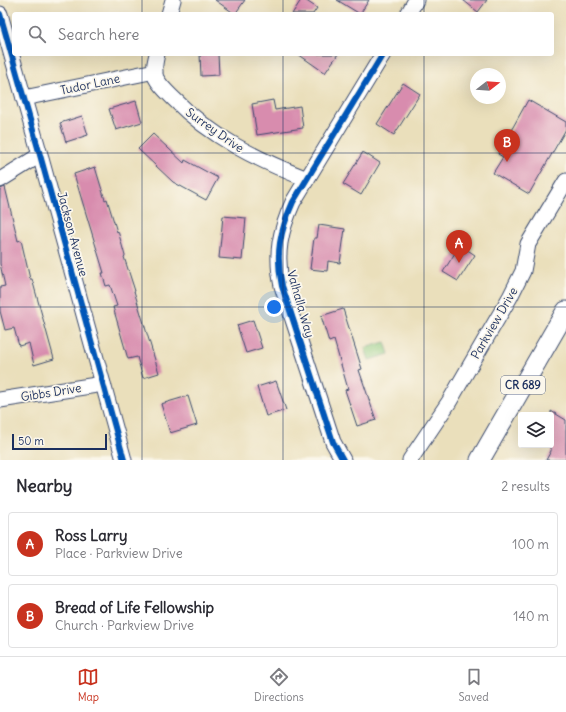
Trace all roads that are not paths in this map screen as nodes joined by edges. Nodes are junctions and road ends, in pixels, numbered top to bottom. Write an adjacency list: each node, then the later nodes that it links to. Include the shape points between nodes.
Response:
1 (173, 0): 3 (street)
2 (416, 0): 4 (street)
3 (170, 12)
4 (409, 12)
5 (0, 14): 9 (street, Jackson Avenue)
6 (157, 56): 8 (street)
7 (383, 56): 11 (street, Valhalla Way)
8 (155, 71): 9 (street, Tudor Lane); 11 (street, Surrey Drive, via 160,85 187,112 213,132 267,163)
9 (24, 98): 10 (street, Jackson Avenue)
10 (40, 155): 12 (street); 15 (street, Jackson Avenue)
11 (307, 179): 18 (street, Valhalla Way, via 285,221 280,241 279,273 333,442)
12 (0, 180)
13 (566, 181): 19 (street, Parkview Drive, via 528,244 523,271 510,297 449,402)
14 (566, 311): 20 (main road, CR 689)
15 (103, 384): 16 (street, Gibbs Drive); 17 (street, Jackson Avenue)
16 (0, 400)
17 (124, 460)
18 (343, 460)
19 (410, 460)
20 (480, 460)

